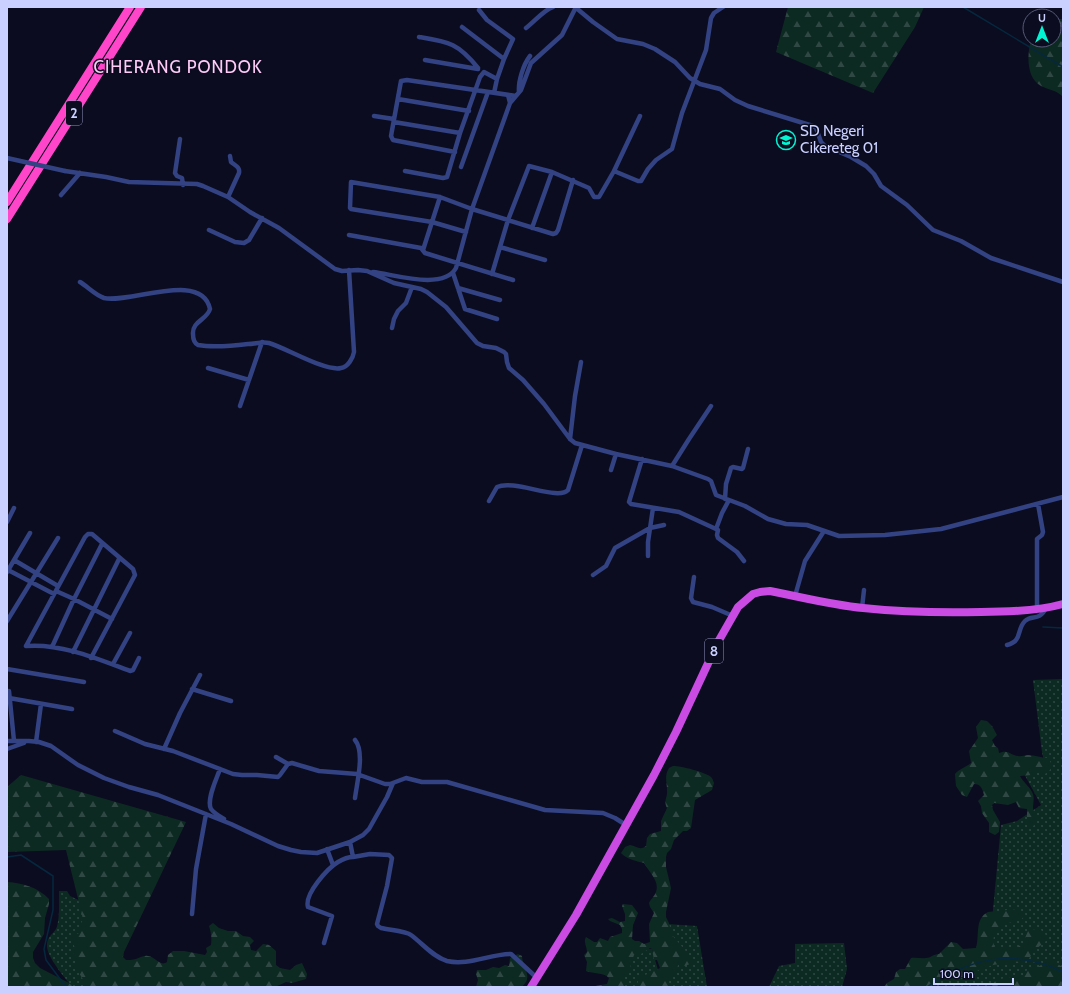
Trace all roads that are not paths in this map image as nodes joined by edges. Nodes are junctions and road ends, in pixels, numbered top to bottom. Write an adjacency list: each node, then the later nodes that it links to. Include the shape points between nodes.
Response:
1 (130, 7): 43 (highway, 2)
2 (141, 7): 46 (highway, 2)
3 (553, 7): 8 (street, via 548,8)
4 (575, 7): 16 (street, via 617,39 646,44 655,49 675,62); 20 (street, via 562,35 531,62)
5 (723, 7): 16 (street, via 711,18 706,50)
6 (479, 10): 11 (street, via 487,20 513,38)
7 (462, 27): 11 (street)
8 (526, 28)
9 (419, 37): 13 (street, via 455,46)
10 (530, 56): 20 (street, via 526,60)
11 (504, 58): 15 (street)
12 (425, 60): 13 (street)
13 (478, 68): 14 (street)
14 (484, 72): 15 (street); 17 (street)
15 (497, 79): 19 (street)
16 (695, 81): 35 (street, via 682,113 672,149 656,160 641,181); 63 (street, via 720,90 748,106 812,125 824,146 866,166 881,186 908,204 933,230 961,241 991,258)
17 (475, 90): 18 (street); 22 (street, via 405,80 400,82); 24 (street)
18 (488, 92): 19 (street); 33 (street)
19 (494, 93): 21 (street)
20 (518, 94): 21 (street); 23 (street)
21 (508, 95): 23 (street)
22 (398, 99): 24 (street); 27 (street)
23 (510, 103): 44 (street)
24 (469, 111): 28 (street)
25 (374, 116): 27 (street)
26 (640, 116): 35 (street)
27 (394, 121): 28 (street); 30 (street, via 391,136 393,140)
28 (460, 133): 30 (street)
29 (180, 139): 39 (street, via 175,173 182,178)
30 (455, 152): 34 (street, via 446,178)
31 (230, 156): 41 (street, via 231,162 240,170)
32 (7, 158): 37 (street, bridge, via 65,172)
33 (461, 167)
34 (406, 171)
35 (614, 171): 38 (street, via 599,197 594,197 590,188)
36 (552, 172): 38 (street); 47 (street, via 529,166); 49 (street)
37 (80, 173): 39 (street, via 129,182); 40 (street)
38 (573, 180): 49 (street, via 556,233)
39 (183, 185): 41 (street, via 201,185)
40 (61, 195)
41 (228, 197): 45 (street)
42 (440, 197): 44 (street); 48 (street); 48 (street, via 351,182 352,209)
43 (7, 202)
44 (472, 209): 47 (street); 51 (street)
45 (262, 218): 50 (street, via 249,240 244,243); 57 (street, via 294,238 330,266 338,270)
46 (7, 219)
47 (508, 220): 49 (street); 53 (street)
48 (432, 222): 51 (street); 54 (street)
49 (532, 228)
50 (209, 230)
51 (466, 232): 56 (street)
52 (349, 235): 54 (street)
53 (500, 247): 55 (street); 60 (street)
54 (423, 250): 56 (street, via 425,254)
55 (545, 260)
56 (457, 264): 59 (street); 60 (street)
57 (349, 270): 58 (street); 69 (street, via 354,352 344,367 334,368)
58 (368, 271): 59 (street, via 419,280 437,279); 64 (street, via 394,283)
59 (453, 273): 65 (street)
60 (492, 274): 61 (street)
61 (513, 280)
62 (80, 282): 69 (street, via 104,298 123,298 176,290 194,292 205,299 210,309 193,328 195,343 203,346 221,346)
63 (1063, 282)
64 (412, 287): 68 (street, via 406,303 394,319); 75 (street, via 427,292 443,303 477,343 504,352 509,368 544,404)
65 (458, 288): 66 (street); 67 (street, via 466,309)
66 (500, 300)
67 (497, 319)
68 (392, 328)
69 (262, 342): 72 (street)
70 (581, 362): 75 (street)
71 (208, 368): 72 (street)
72 (249, 380): 73 (street)
73 (240, 406)
74 (711, 406): 80 (street)
75 (570, 439): 76 (street)
76 (582, 445): 78 (street); 84 (street, via 567,492 564,494 505,485 497,487)
77 (748, 449): 83 (street, via 744,468 731,468 726,484)
78 (616, 454): 79 (street); 81 (street)
79 (642, 459): 80 (street); 87 (street, via 629,502)
80 (672, 466): 83 (street, via 711,480 716,495)
81 (611, 470)
82 (1063, 498): 85 (street)
83 (727, 499): 91 (street); 92 (street, via 776,522 807,525)
84 (489, 501)
85 (1038, 504): 92 (street, via 919,532 839,536); 113 (street, via 1043,532 1037,539)
86 (14, 508): 88 (street)
87 (653, 508): 90 (street); 91 (street, via 673,510)
88 (7, 522)
89 (664, 525): 90 (street)
90 (650, 528): 96 (street); 102 (street, via 615,548 606,566)
91 (716, 529): 98 (street, via 718,538 737,552)
92 (824, 531): 108 (street, via 805,561)
93 (30, 533): 99 (street)
94 (58, 538): 101 (street)
95 (102, 544): 97 (street); 105 (street, via 92,534 86,535); 109 (street)
96 (648, 556)
97 (119, 559): 114 (street); 116 (street, via 133,569 135,575)
98 (744, 561)
99 (11, 562): 100 (street); 101 (street)
100 (8, 571): 104 (street)
101 (37, 574): 104 (street); 105 (street)
102 (593, 575)
103 (694, 577): 115 (street, via 691,598 693,602)
104 (32, 582): 107 (street); 117 (street)
105 (58, 586): 107 (street)
106 (864, 590): 112 (street)
107 (55, 593): 109 (street); 120 (street, via 26,646)
108 (795, 596): 112 (highway, 8); 115 (highway, 8, via 770,591 753,594 743,602)
109 (74, 599): 114 (street); 120 (street)
110 (1063, 604): 111 (highway, 8)
111 (1046, 607): 113 (highway, 8); 119 (street, via 1041,615 1026,620 1015,642)
112 (862, 608): 113 (highway, 8, via 950,613)
113 (1037, 608)
114 (93, 609): 116 (street); 121 (street)
115 (733, 616): 150 (highway, 8, via 654,775)
116 (112, 619): 122 (street)
117 (7, 621)
118 (130, 633): 124 (street)
119 (1007, 645)
120 (52, 646): 121 (street)
121 (73, 652): 122 (street)
122 (91, 658): 124 (street)
123 (139, 658): 124 (street, via 132,671)
124 (114, 664)
125 (7, 669): 127 (street)
126 (200, 675): 128 (street)
127 (84, 682)
128 (192, 689): 131 (street); 141 (street)
129 (9, 691): 130 (street)
130 (9, 698): 132 (street); 137 (street)
131 (231, 701)
132 (41, 704): 133 (street); 139 (street)
133 (72, 709)
134 (115, 731): 141 (street)
135 (356, 740): 145 (street, via 360,749)
136 (7, 741): 137 (street)
137 (14, 741): 138 (street)
138 (28, 741): 139 (street); 140 (street)
139 (36, 742): 148 (street, via 51,746 78,765 104,778)
140 (7, 749)
141 (164, 749): 144 (street)
142 (276, 757): 143 (street)
143 (288, 764): 144 (street, via 276,777 238,775); 145 (street)
144 (220, 769): 149 (street, via 210,806 212,811)
145 (359, 775): 146 (street, via 385,784); 147 (street)
146 (393, 783): 150 (street, via 406,778 422,782 447,782 545,810 603,813); 151 (street, via 363,835)
147 (355, 798)
148 (206, 814): 149 (street); 155 (street, via 196,869)
149 (231, 824): 152 (street, via 291,850 312,853)
150 (626, 825): 157 (highway, 8, via 576,915)
151 (350, 842): 152 (street); 153 (street)
152 (327, 849): 154 (street)
153 (353, 856): 154 (street); 157 (street, via 370,854 388,855 392,858 377,924 381,928 411,935 445,960 454,962 511,954)
154 (333, 865): 156 (street, via 315,886 307,901 308,907 332,916)
155 (192, 914)
156 (324, 942)
157 (537, 978): 158 (highway, 8)
158 (531, 987)

